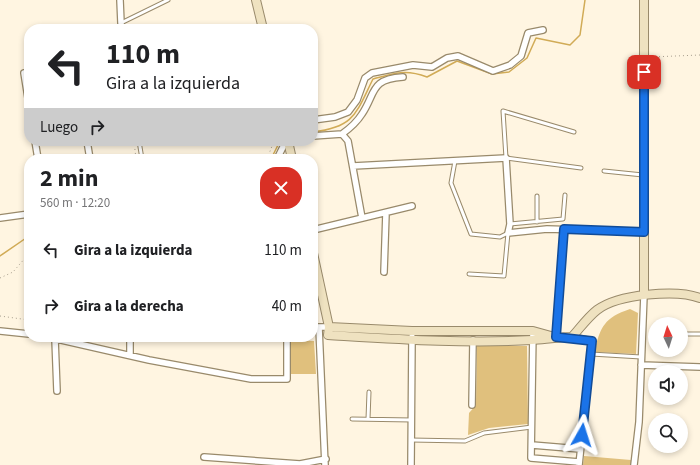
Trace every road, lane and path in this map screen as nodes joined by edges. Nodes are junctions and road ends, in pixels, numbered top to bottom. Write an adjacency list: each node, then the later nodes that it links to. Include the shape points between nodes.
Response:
1 (120, 0): 5 (street)
2 (168, 0): 6 (lane)
3 (256, 0): 7 (street)
4 (644, 0): 10 (street)
5 (122, 24)
6 (126, 24)
7 (262, 24)
8 (543, 30): 12 (street, via 528,33 521,56 510,65 493,71 458,56 447,58 432,67 413,65 372,73 365,78 357,100 348,112)
9 (700, 55): 10 (path)
10 (644, 57): 21 (street)
11 (403, 77): 14 (street, via 382,82 373,90 362,114)
12 (318, 119)
13 (574, 132): 16 (lane, via 503,111)
14 (342, 134): 15 (street); 18 (street, via 348,141)
15 (318, 136)
16 (506, 158): 17 (street); 19 (lane); 30 (street)
17 (455, 161): 18 (street); 34 (lane, via 451,183 471,234 500,236)
18 (353, 166): 28 (street)
19 (581, 168)
20 (604, 171): 21 (lane)
21 (645, 175): 33 (street)
22 (565, 195): 29 (lane, via 563,219)
23 (536, 196): 29 (lane)
24 (412, 206): 25 (street)
25 (386, 213): 28 (street); 36 (street)
26 (24, 215): 27 (street)
27 (0, 218)
28 (362, 218): 31 (street)
29 (537, 222): 30 (lane)
30 (510, 224): 34 (street)
31 (318, 229)
32 (564, 229): 33 (street); 34 (street); 53 (street)
33 (644, 232): 40 (street)
34 (508, 233): 37 (lane, via 504,276)
35 (24, 259): 39 (path, via 13,272)
36 (384, 272)
37 (469, 274)
38 (318, 277): 47 (street)
39 (0, 278)
40 (644, 296): 41 (street, via 690,294); 54 (street, via 619,299 598,310); 65 (street)
41 (700, 298)
42 (0, 316): 43 (path)
43 (24, 319)
44 (318, 328): 47 (street)
45 (412, 330): 47 (street); 48 (street); 55 (street)
46 (0, 331): 49 (street)
47 (329, 331): 50 (street); 55 (street)
48 (533, 331): 53 (street); 57 (street)
49 (24, 333)
50 (318, 334)
51 (688, 334): 52 (lane)
52 (700, 334)
53 (556, 337): 54 (street); 57 (street)
54 (572, 337): 63 (street, via 592,341)
55 (412, 340): 56 (street); 73 (street)
56 (473, 340): 57 (street); 70 (street)
57 (533, 340): 74 (street)
58 (55, 342): 68 (street)
59 (69, 342): 64 (street)
60 (130, 342): 64 (street)
61 (287, 342): 64 (street, via 287,379 251,379)
62 (317, 342): 79 (street)
63 (591, 354): 65 (lane); 77 (street)
64 (130, 355)
65 (641, 356): 66 (street)
66 (641, 365): 67 (street); 82 (street)
67 (700, 367)
68 (57, 391)
69 (369, 392): 72 (lane)
70 (472, 405)
71 (352, 418): 72 (lane)
72 (368, 419): 73 (lane)
73 (412, 420): 75 (street)
74 (533, 427): 75 (lane, via 484,433 465,441); 76 (street)
75 (411, 440): 81 (street)
76 (532, 445): 77 (street); 80 (street, via 531,458)
77 (580, 449): 80 (street)
78 (204, 457): 79 (street, via 300,464)
79 (326, 462)
80 (579, 464)
81 (411, 465)
82 (634, 465)

